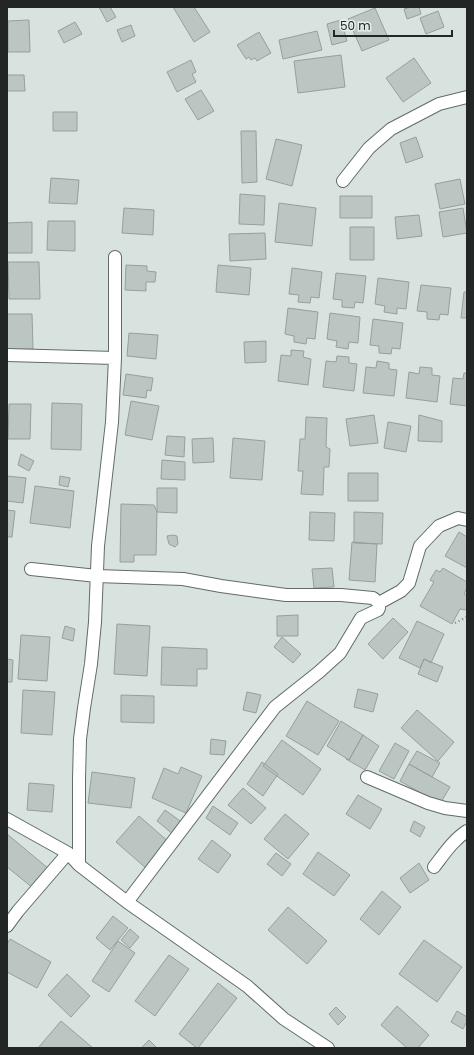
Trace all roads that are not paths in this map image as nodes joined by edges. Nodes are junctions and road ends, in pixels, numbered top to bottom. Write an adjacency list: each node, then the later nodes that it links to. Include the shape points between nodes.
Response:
1 (467, 97): 2 (street, via 439,104 391,129 369,148)
2 (343, 181)
3 (115, 257): 5 (street)
4 (7, 355): 5 (street)
5 (115, 358): 8 (street, via 112,422)
6 (467, 520): 9 (street, via 458,518 439,526 420,546 409,583 401,591)
7 (32, 569): 8 (street)
8 (97, 576): 9 (street, via 183,579 286,595 373,598); 15 (street, via 91,664 80,739)
9 (379, 603): 17 (street, via 378,610 361,618 340,653 275,707)
10 (367, 777): 11 (street, via 428,803)
11 (467, 811)
12 (7, 819): 14 (street)
13 (467, 831): 16 (street, via 447,849)
14 (68, 853): 15 (street); 18 (street)
15 (78, 864): 17 (street)
16 (434, 867)
17 (127, 902): 19 (street, via 247,986 284,1018)
18 (7, 926)
19 (328, 1048)

